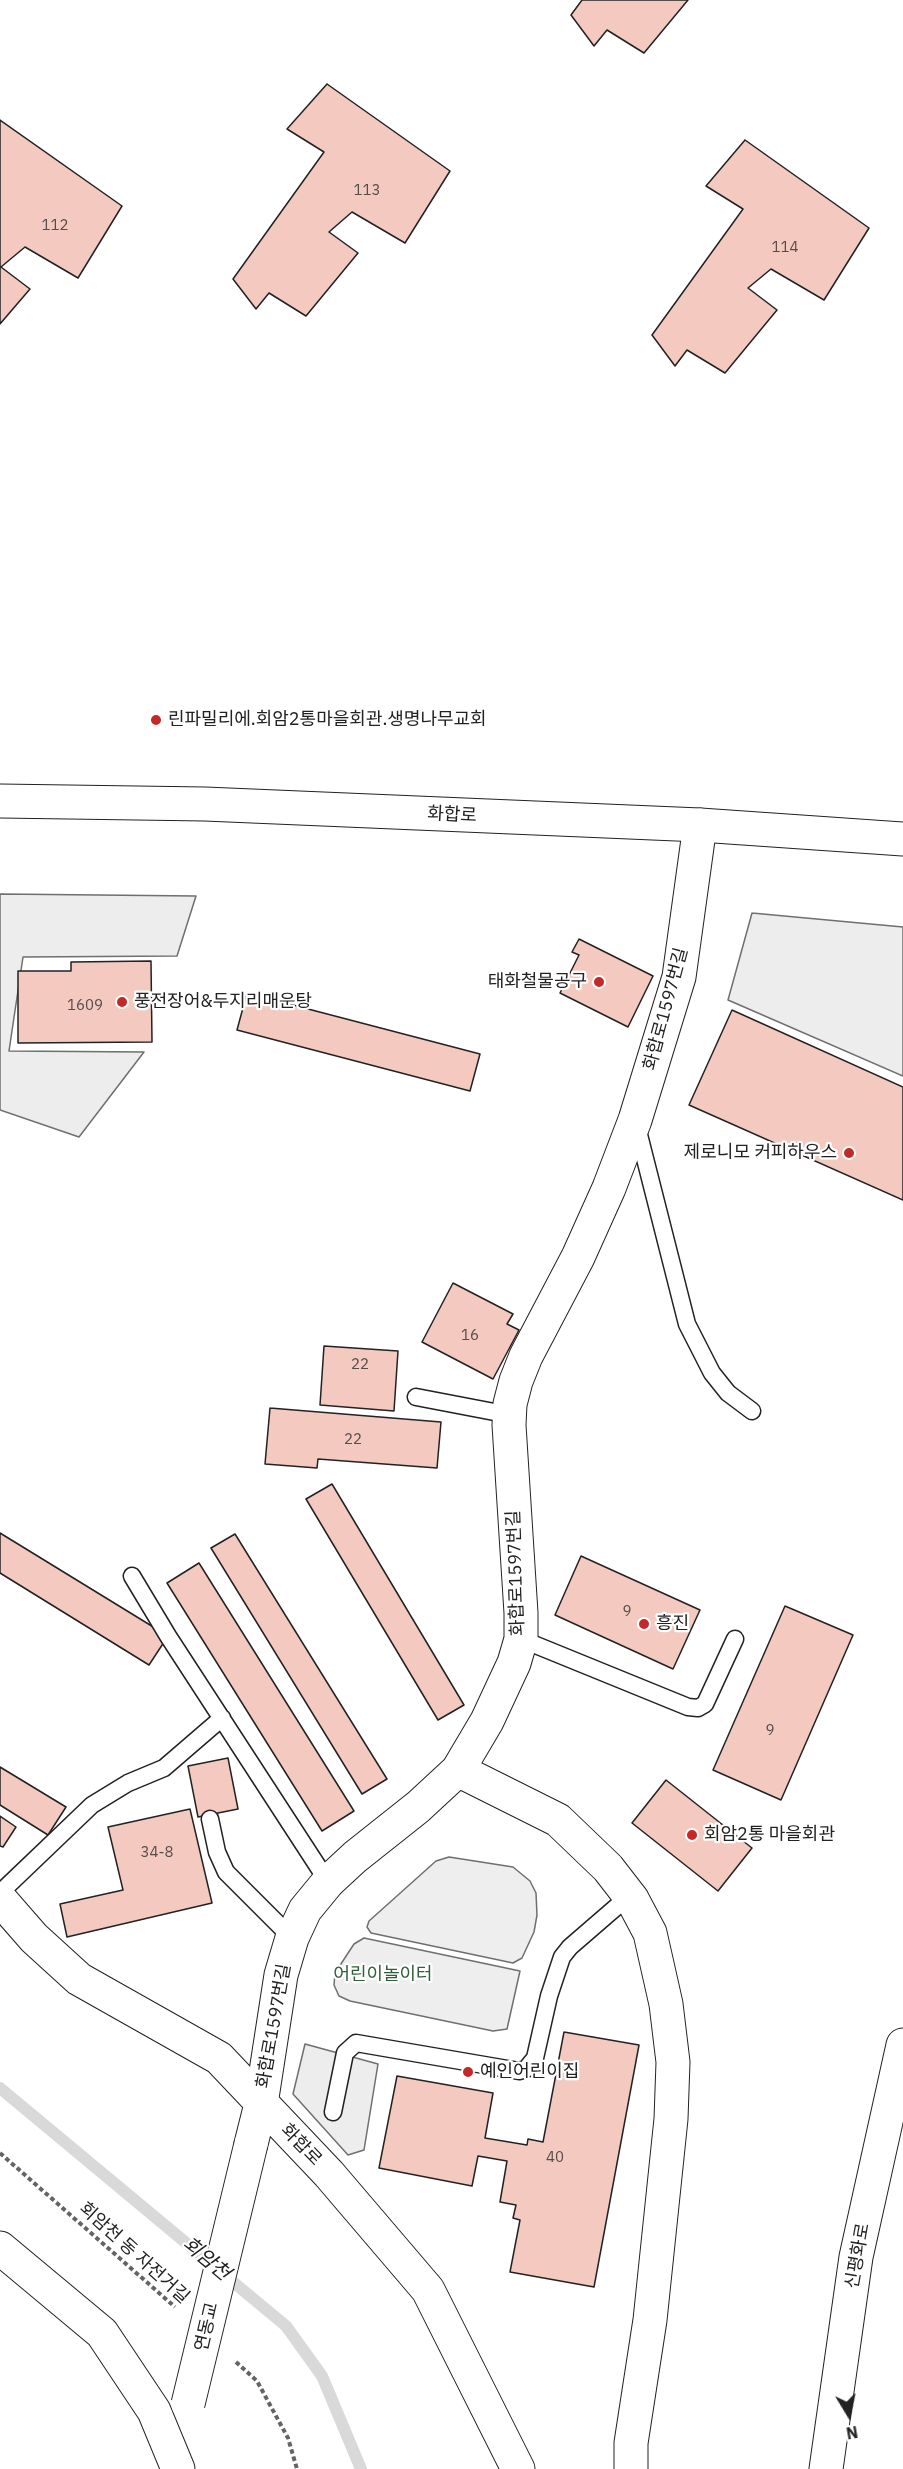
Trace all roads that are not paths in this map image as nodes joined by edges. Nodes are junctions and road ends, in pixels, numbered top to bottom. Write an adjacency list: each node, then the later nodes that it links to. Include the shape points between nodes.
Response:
1 (0, 801): 2 (main road, 화합로, via 205,804)
2 (700, 825): 3 (main road, 화합로); 4 (main road, 화합로1597번길, via 678,977)
3 (903, 839)
4 (635, 1120): 6 (lane, via 687,1324 712,1373 728,1393); 7 (main road, 화합로1597번길, via 578,1257 526,1356 516,1381)
5 (416, 1397): 7 (lane)
6 (752, 1411)
7 (510, 1415): 9 (main road, 화합로1597번길)
8 (132, 1576): 11 (lane)
9 (521, 1639): 10 (lane, via 698,1708 705,1704); 12 (main road, 화합로1597번길, via 514,1664)
10 (735, 1639)
11 (222, 1718): 14 (lane); 15 (lane, via 164,1768 128,1783 92,1805)
12 (458, 1770): 14 (main road, 화합로1597번길); 16 (main road, via 558,1820 608,1868)
13 (210, 1820): 18 (lane, via 226,1872)
14 (328, 1881): 18 (main road, 화합로1597번길, via 305,1910)
15 (0, 1893)
16 (629, 1896): 21 (lane, via 562,1958 535,2058 526,2069 519,2071 356,2043 345,2054); 26 (main road, via 650,1934 666,2004 672,2062 670,2131)
17 (0, 1899): 20 (main road, 화합로, via 34,1938 80,1979 219,2058)
18 (292, 1938): 20 (main road, 화합로1597번길, via 281,1975)
19 (903, 2046): 27 (main road, 신평화로, via 856,2257)
20 (261, 2104): 22 (main road, 화합로1597번길); 24 (main road, 화합로, via 329,2174 428,2290)
21 (333, 2112)
22 (251, 2144): 25 (main road, 연동교, bridge, via 188,2404)
23 (0, 2248): 25 (main road, via 102,2333 154,2411)
24 (526, 2468)
25 (178, 2469)
26 (631, 2469)
27 (826, 2469)

